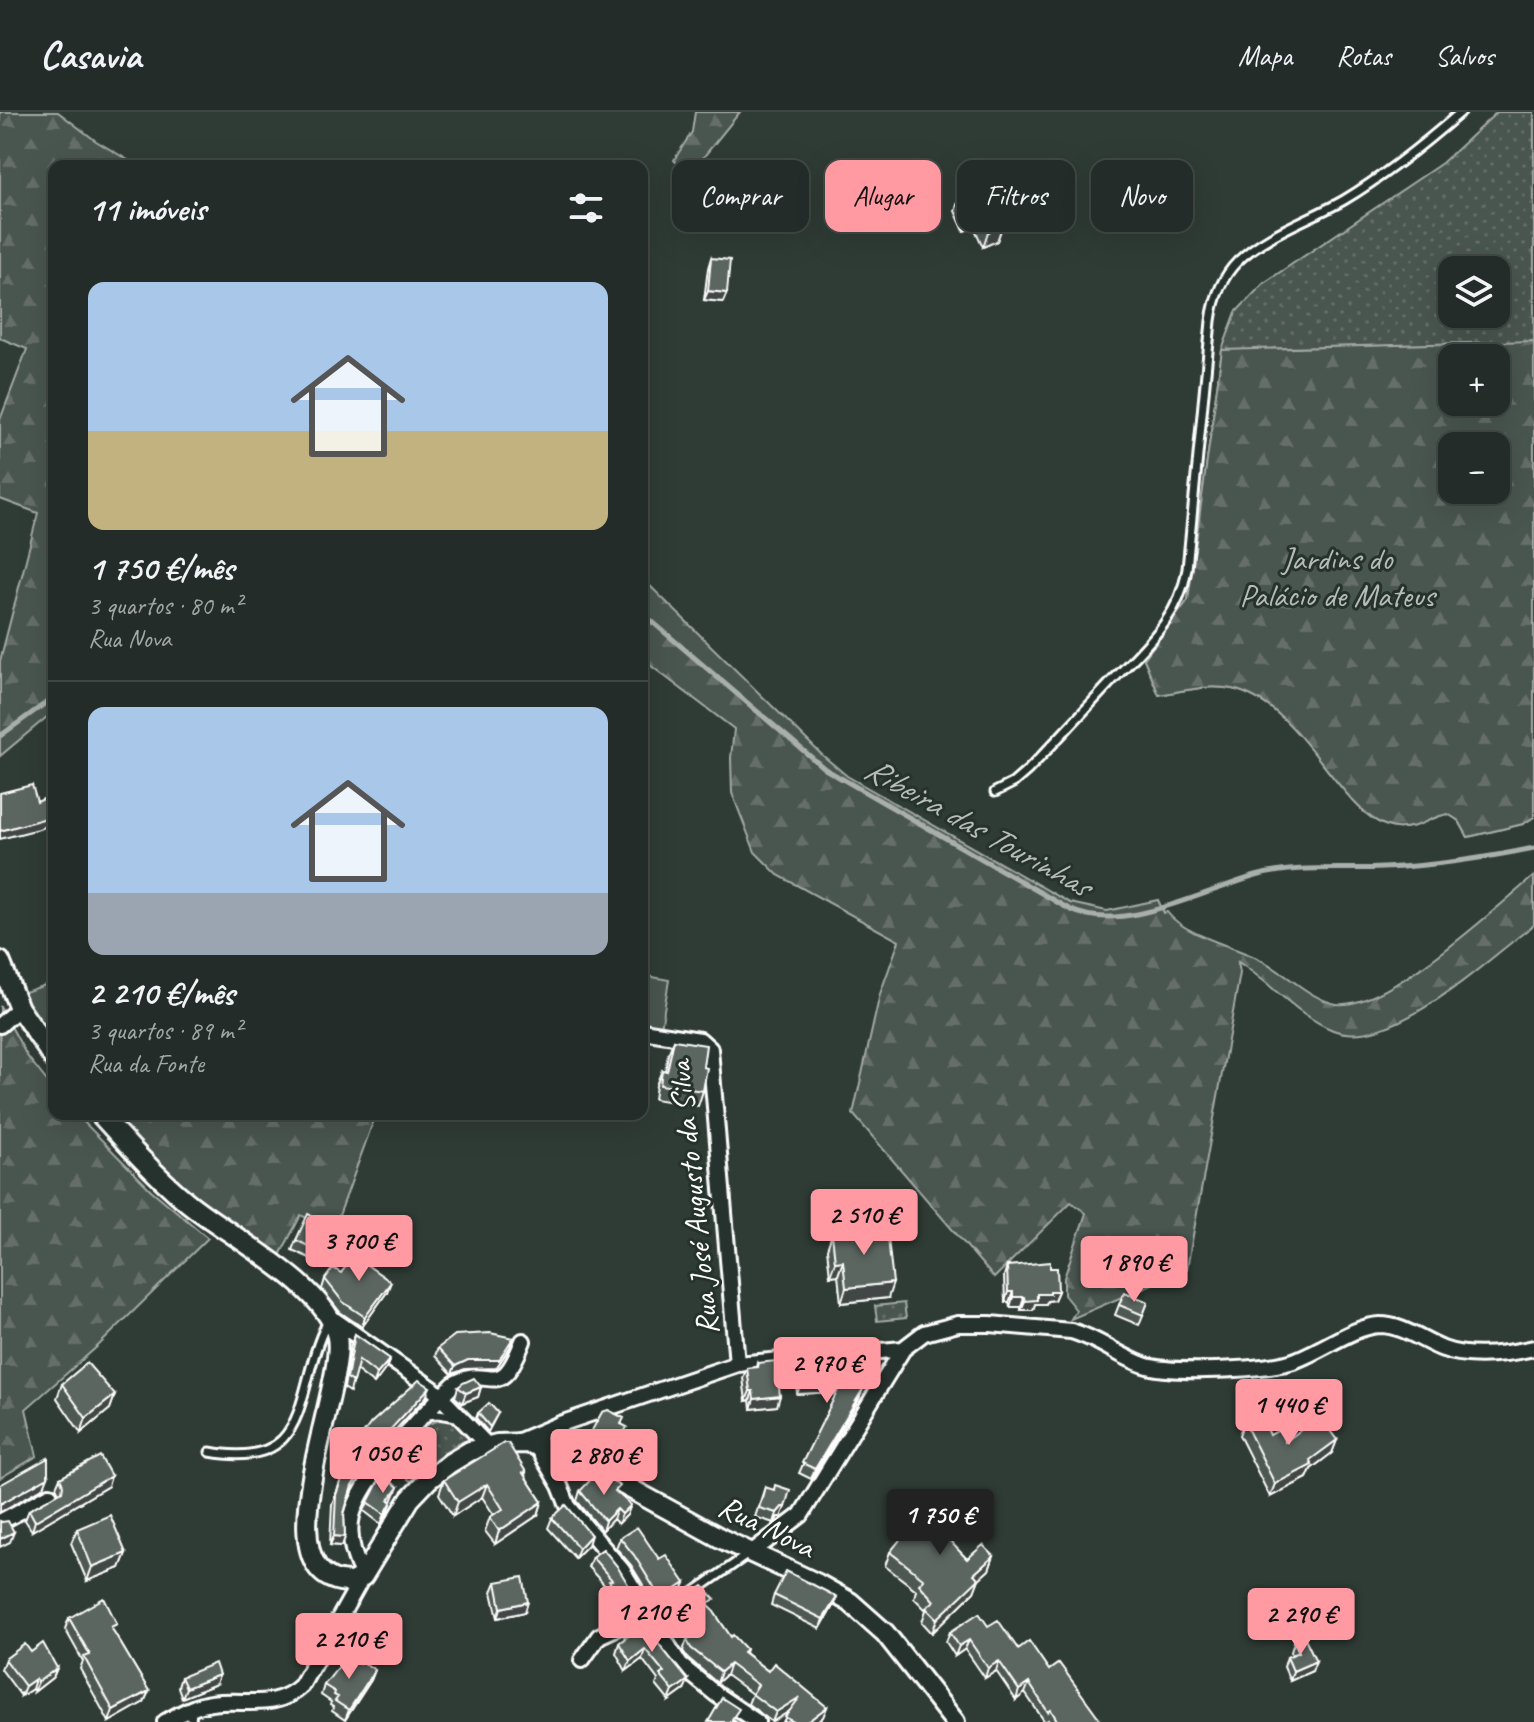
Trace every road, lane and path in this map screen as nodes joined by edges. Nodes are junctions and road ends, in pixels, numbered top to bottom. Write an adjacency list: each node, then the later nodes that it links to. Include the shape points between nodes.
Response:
1 (1461, 112): 2 (lane, via 1389,170 1258,245 1227,274 1212,310 1187,569 1178,602 1143,652 1028,770)
2 (995, 792)
3 (0, 961): 4 (street)
4 (19, 1008): 5 (street); 7 (street)
5 (0, 1025)
6 (648, 1032): 13 (street, Rua José Augusto da Silva, via 700,1040 710,1049)
7 (48, 1050)
8 (106, 1120): 9 (street, via 183,1199 292,1276)
9 (330, 1317): 14 (street); 20 (lane, via 285,1438 251,1456); 25 (street, via 338,1338 337,1367 312,1475 307,1535 317,1564)
10 (523, 1341): 14 (street, via 504,1375 465,1379)
11 (1534, 1348): 12 (street, via 1454,1352 1383,1325 1278,1365 1169,1369 1142,1364 1071,1331 974,1323 930,1330)
12 (903, 1349): 13 (street); 23 (street, via 805,1510)
13 (737, 1364): 17 (street)
14 (442, 1396): 15 (street); 16 (street)
15 (424, 1415): 16 (lane); 24 (street, via 355,1508 352,1547)
16 (463, 1419): 19 (street)
17 (515, 1443): 18 (street, Rua Nova); 19 (street, Rua Nova)
18 (535, 1444): 23 (street, Rua Nova); 27 (street, via 568,1506 615,1561)
19 (488, 1446): 24 (street, Rua Nova, via 450,1463 418,1490)
20 (210, 1452)
21 (50, 1495): 22 (street)
22 (0, 1522)
23 (752, 1552): 27 (lane); 31 (street, Rua Nova, via 834,1592 864,1613)
24 (363, 1576): 25 (street); 26 (street)
25 (343, 1581): 26 (street)
26 (342, 1615): 29 (street, via 293,1693 265,1703 216,1702)
27 (650, 1617): 28 (street, via 599,1636); 30 (street, via 686,1671)
28 (582, 1660)
29 (180, 1718)
30 (757, 1722)
31 (955, 1722)

